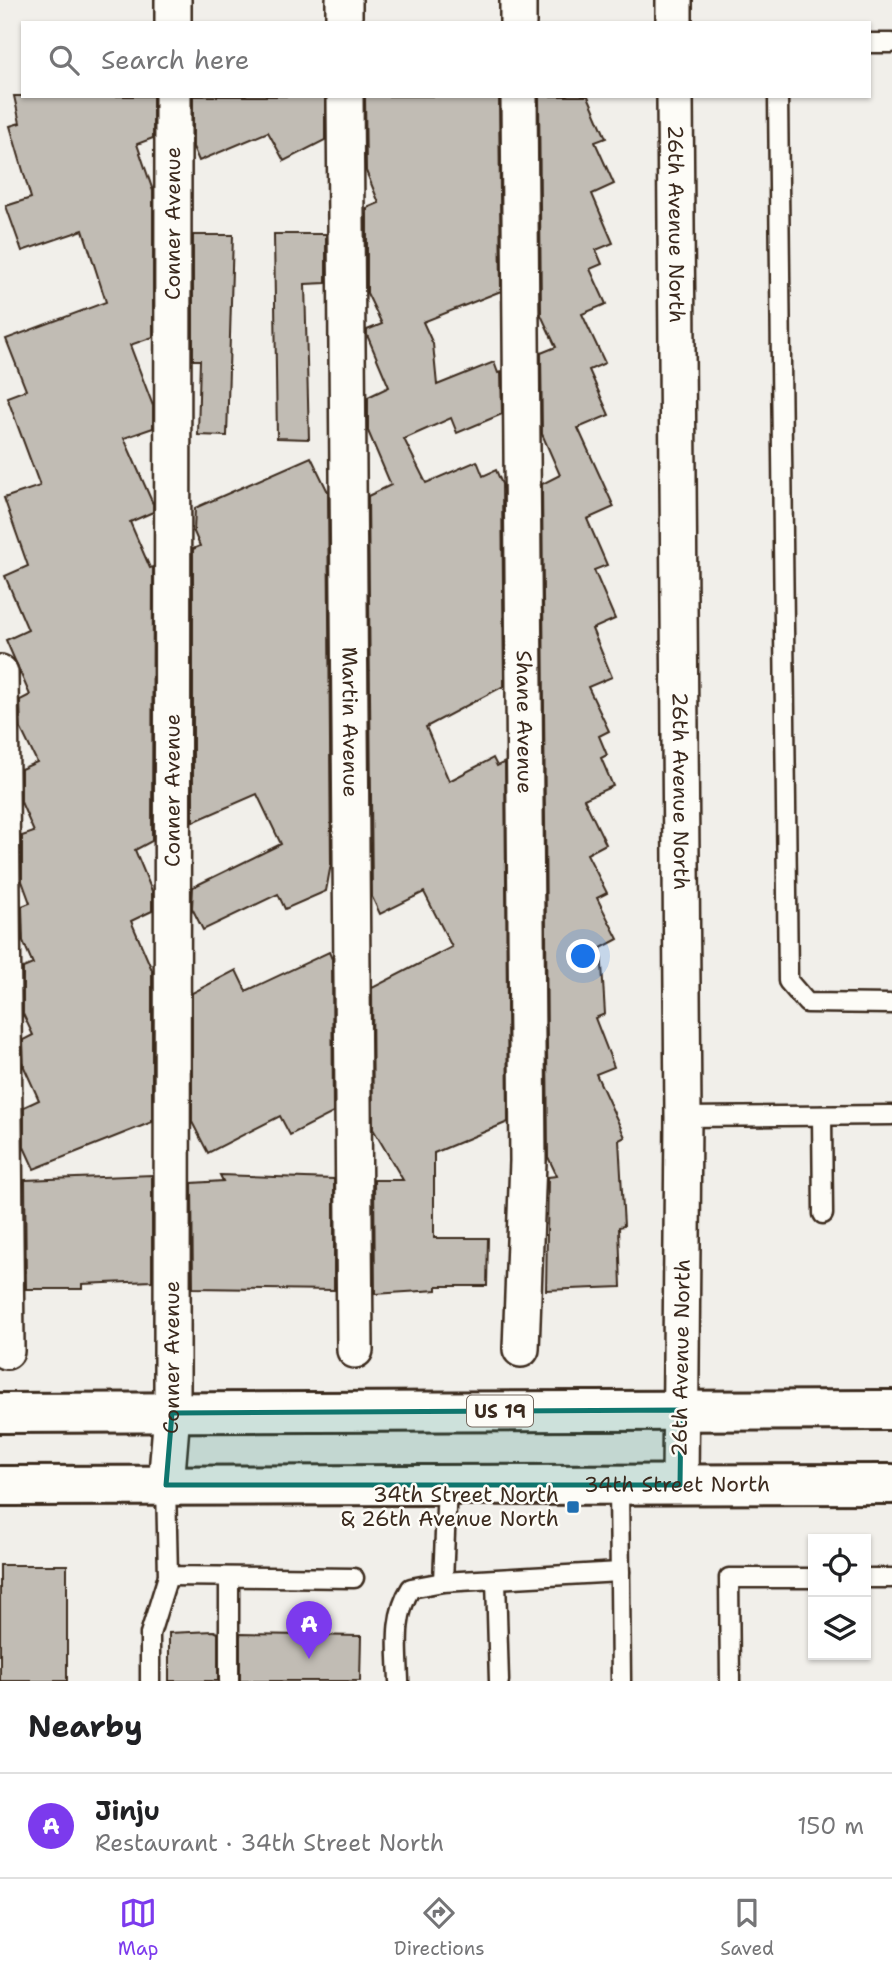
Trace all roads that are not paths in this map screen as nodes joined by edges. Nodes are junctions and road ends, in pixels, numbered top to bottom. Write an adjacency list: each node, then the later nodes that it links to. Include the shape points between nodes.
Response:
1 (173, 0): 5 (street)
2 (344, 0): 6 (street)
3 (518, 0): 7 (street)
4 (674, 0): 8 (street)
5 (173, 21)
6 (344, 21)
7 (518, 21)
8 (674, 21)
9 (871, 43): 10 (lane)
10 (892, 43)
11 (173, 98): 28 (street, Conner Avenue)
12 (345, 98): 24 (street, Martin Avenue)
13 (519, 98): 22 (street, Shane Avenue, via 528,1147)
14 (675, 98): 19 (street, 26th Avenue North)
15 (778, 98): 17 (lane, via 788,981 807,1003)
16 (0, 673): 23 (street)
17 (892, 1004)
18 (892, 1115): 20 (lane)
19 (683, 1116): 20 (lane); 25 (street, 26th Avenue North)
20 (822, 1116): 21 (lane)
21 (824, 1214)
22 (521, 1349)
23 (6, 1350)
24 (355, 1350)
25 (681, 1410): 26 (highway, US 19); 28 (highway, US 19); 33 (street, 26th Avenue North)
26 (892, 1410)
27 (0, 1413): 28 (highway, US 19)
28 (172, 1413): 31 (street, Conner Avenue)
29 (447, 1484): 31 (highway, 34th Street North); 32 (highway, 34th Street North); 43 (lane)
30 (892, 1484): 33 (highway, 34th Street North)
31 (166, 1485): 34 (highway, 34th Street North); 36 (lane)
32 (619, 1485): 33 (highway, 34th Street North); 35 (lane)
33 (680, 1485)
34 (0, 1486)
35 (620, 1572): 42 (lane); 48 (lane)
36 (168, 1576): 37 (lane); 44 (lane, via 150,1634)
37 (229, 1578): 38 (lane); 45 (lane)
38 (354, 1578)
39 (808, 1578): 49 (lane, via 729,1578)
40 (871, 1578): 41 (lane)
41 (892, 1578)
42 (496, 1580): 43 (lane); 47 (lane)
43 (443, 1582): 46 (lane, via 411,1588 402,1602)
44 (150, 1681)
45 (229, 1681)
46 (399, 1681)
47 (499, 1681)
48 (621, 1681)
49 (730, 1681)

